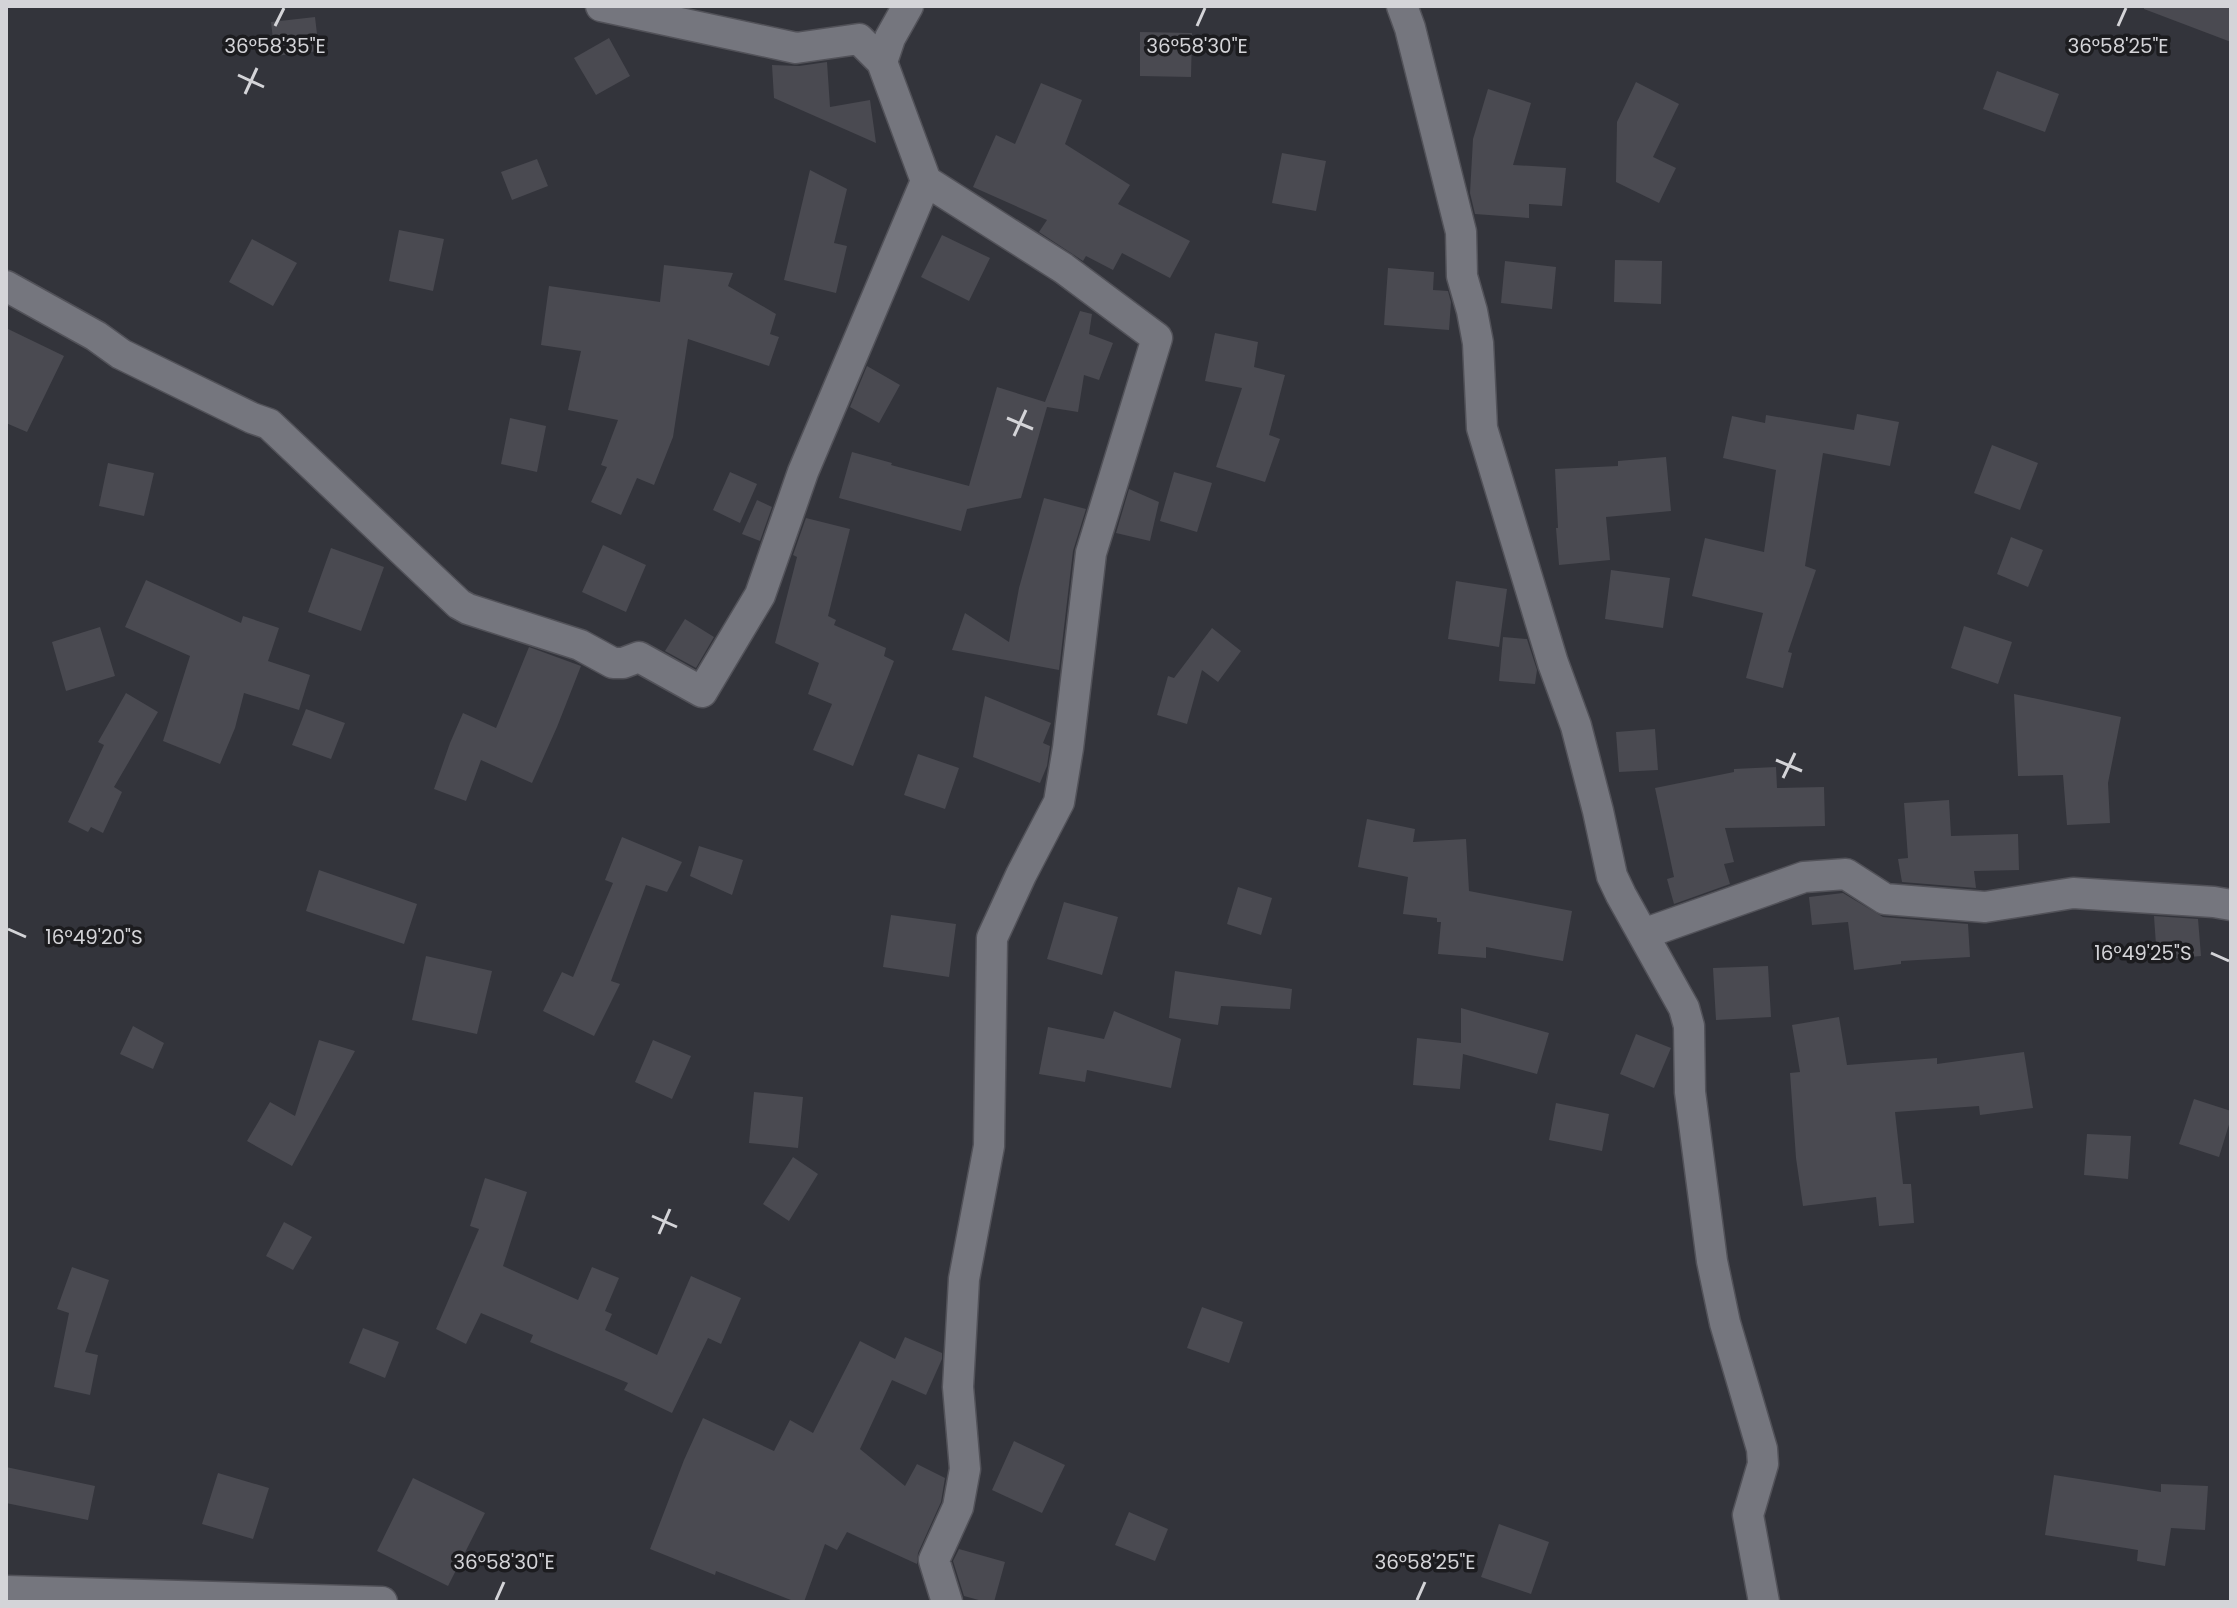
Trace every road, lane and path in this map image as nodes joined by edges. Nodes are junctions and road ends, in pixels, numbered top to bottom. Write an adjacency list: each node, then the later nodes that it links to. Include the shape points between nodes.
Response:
1 (601, 6): 4 (street, via 796,48 859,39)
2 (908, 6): 4 (street)
3 (1402, 6): 8 (street, via 1461,232 1462,276 1478,343 1482,428 1576,726 1612,876)
4 (882, 62): 5 (street)
5 (926, 181): 6 (street, via 803,472 760,595 702,692 639,657 613,663 580,645 459,604 269,424 121,354); 11 (street, via 1063,268 1157,338 1091,553 1059,802 992,938 989,1146 964,1279 958,1387 965,1469 958,1507 934,1560)
6 (6, 286)
7 (2231, 905): 8 (street, via 2073,893 1985,907 1885,899 1846,874 1804,877)
8 (1643, 934): 12 (street, via 1689,1026 1690,1092 1712,1261 1762,1449 1763,1464 1748,1515)
9 (6, 1591): 10 (street)
10 (382, 1602)
11 (947, 1602)
12 (1764, 1602)

